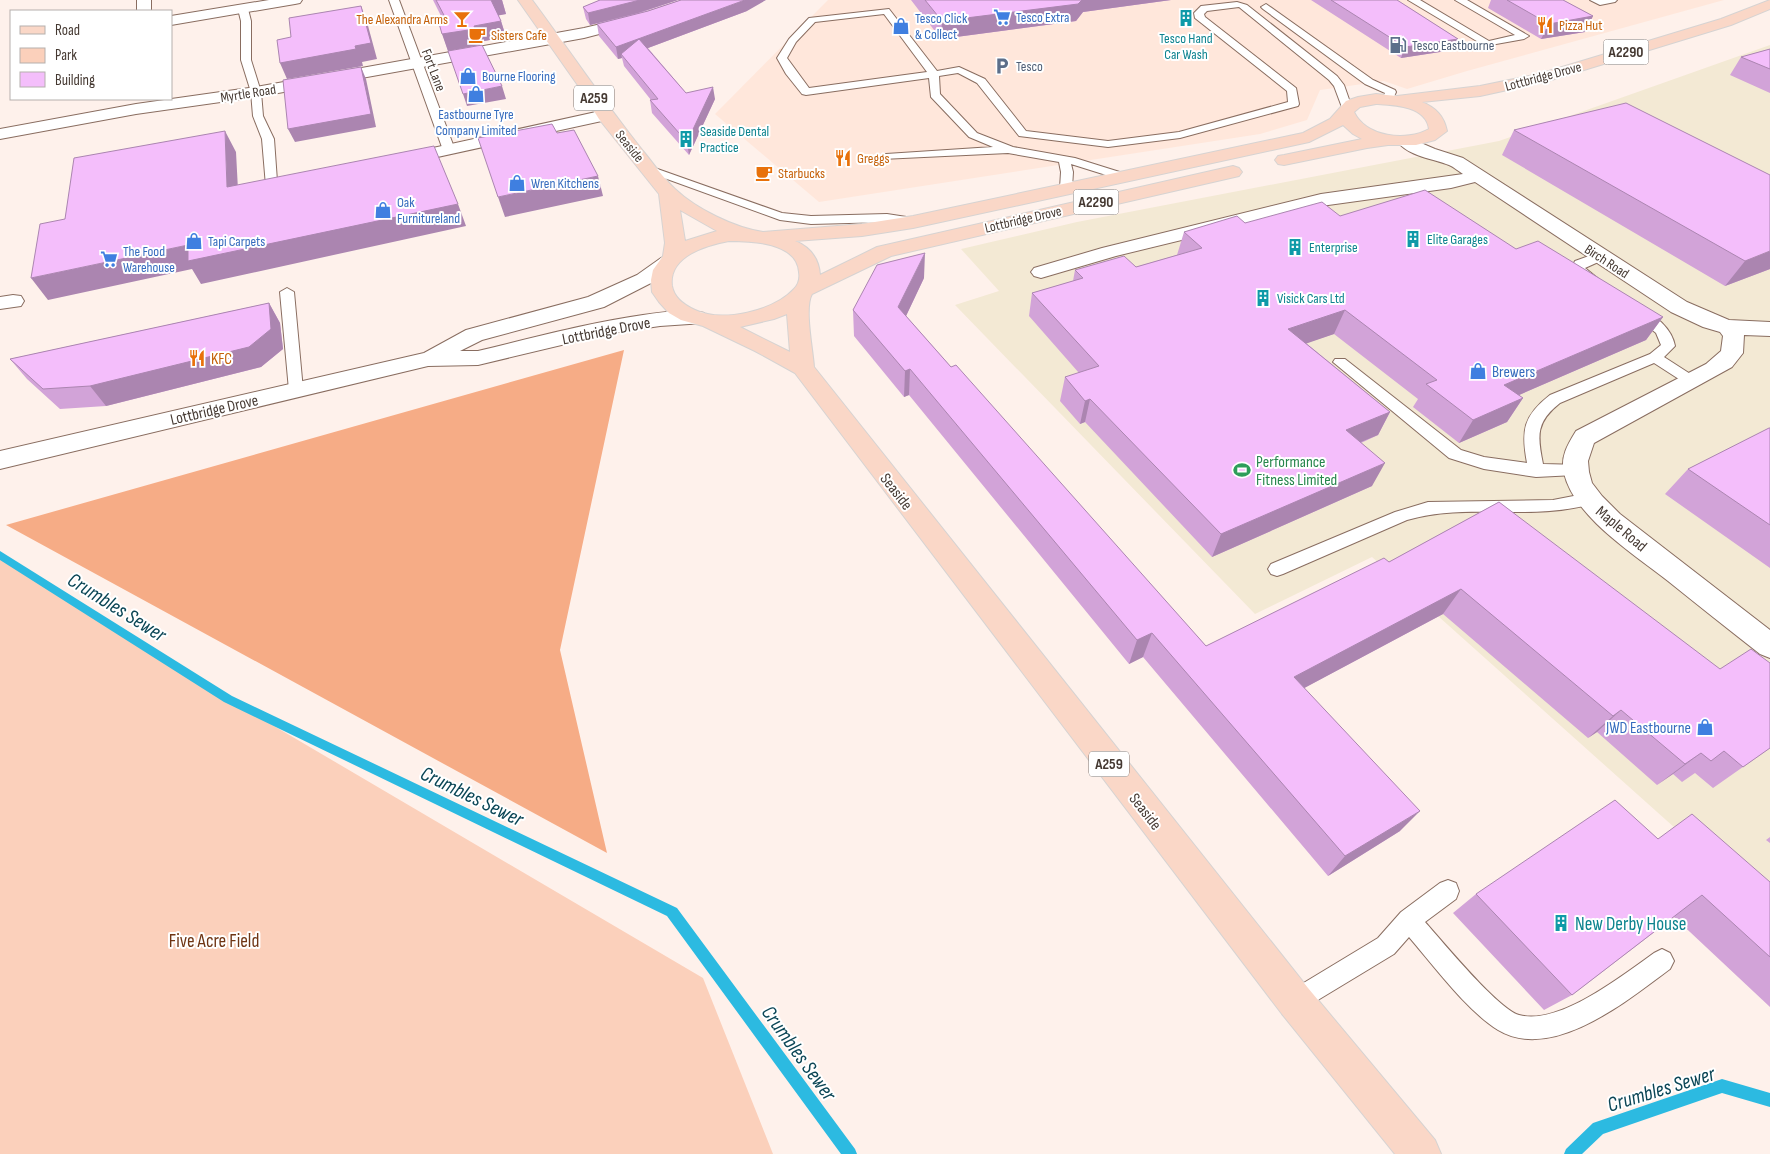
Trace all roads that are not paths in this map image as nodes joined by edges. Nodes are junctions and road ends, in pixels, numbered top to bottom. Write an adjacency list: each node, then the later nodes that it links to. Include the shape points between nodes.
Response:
1 (295, 0): 14 (street)
2 (394, 0): 17 (lane, Fort Lane)
3 (525, 0): 16 (main road, Seaside / A259)
4 (700, 0): 16 (street, Myrtle Road, via 644,18)
5 (1413, 0): 13 (lane, via 1488,44 1524,36)
6 (1460, 0): 13 (lane)
7 (1595, 0): 8 (lane)
8 (1612, 0)
9 (1488, 3): 13 (lane)
10 (1237, 4): 11 (lane, via 1256,9); 18 (lane, via 1204,8 1199,13 1200,18 1292,90 1294,104 1180,135 1108,144 1023,134 981,81 959,70); 22 (lane, via 1333,78 1339,84)
11 (1267, 4): 20 (lane, via 1369,82 1391,92)
12 (1770, 4): 20 (main road, Lottbridge Drove / A2290, via 1726,22 1534,80 1480,91)
13 (1470, 6)
14 (243, 9): 15 (street); 19 (lane, via 246,60)
15 (172, 21)
16 (555, 39): 17 (street, Myrtle Road); 23 (main road, Seaside / A259)
17 (416, 64): 19 (street, Myrtle Road); 27 (lane, Fort Lane)
18 (934, 74): 18 (lane, via 886,11 812,20 792,41 782,58 806,92); 28 (lane, via 935,95 973,135)
19 (256, 92): 21 (street, Myrtle Road); 37 (lane, via 258,116 268,139 272,186)
20 (1392, 99): 22 (main road, Lottbridge Drove, via 1362,100 1352,103); 24 (main road, via 1425,110)
21 (136, 104): 25 (street, Myrtle Road)
22 (1346, 110): 26 (main road, via 1346,118 1359,130); 34 (main road, Lottbridge Drove / A2290, via 1338,122 1309,136)
23 (605, 115): 27 (street); 33 (main road, Seaside / A259)
24 (1443, 124): 26 (main road, Lottbridge Drove, via 1432,137); 31 (street, Birch Road)
25 (0, 134)
26 (1401, 141): 31 (street, Birch Road); 47 (main road, Lottbridge Drove / A2290, via 1366,143 1326,151 939,237 884,251)
27 (449, 150): 32 (street)
28 (1010, 150): 29 (lane); 30 (lane)
29 (886, 157)
30 (1064, 160): 34 (lane); 38 (lane)
31 (1457, 162): 35 (street, Birch Road)
32 (380, 164)
33 (649, 169): 39 (main road, Seaside / A259); 40 (lane, via 780,216 810,220 887,218)
34 (1122, 176): 38 (main road, Lottbridge Drove / A2290)
35 (1477, 176): 42 (street, Birch Road); 44 (street, via 1321,200)
36 (302, 180): 37 (street)
37 (282, 183)
38 (1066, 188): 40 (main road, Lottbridge Drove / A2290)
39 (668, 192): 41 (main road, Seaside / A259, via 720,226); 43 (main road, via 675,243)
40 (913, 222): 41 (main road, Lottbridge Drove / A2290, via 862,230)
41 (757, 236): 43 (main road, via 716,237 694,244); 47 (main road, via 781,241 804,257 810,279)
42 (1600, 256): 45 (lane, via 1580,264 1578,269); 50 (street, Birch Road, via 1679,307)
43 (671, 259): 49 (main road, via 661,280 665,298 676,308); 53 (street, Lottbridge Drove, via 644,279 596,302 474,335)
44 (1041, 272)
45 (1608, 291)
46 (287, 292): 57 (lane)
47 (803, 293): 49 (main road, via 786,307 767,316 745,321); 55 (main road, via 798,312)
48 (1623, 302): 52 (lane, via 1665,334 1668,346)
49 (703, 319): 53 (street, Lottbridge Drove, via 660,319 612,326 478,358); 55 (main road, Seaside / A259, via 764,346)
50 (1728, 327): 51 (street, Birch Road); 56 (street, via 1734,336 1732,353 1714,369)
51 (1770, 329)
52 (1655, 357): 56 (lane); 60 (lane, via 1555,399 1544,407 1535,417 1532,429)
53 (428, 359): 57 (street, Lottbridge Drove)
54 (1340, 362): 60 (lane, via 1455,454 1470,460)
55 (803, 368): 67 (main road, Seaside / A259)
56 (1690, 380): 59 (street, via 1584,437 1575,457)
57 (296, 390): 58 (street, Lottbridge Drove)
58 (0, 460)
59 (1575, 469): 60 (lane); 61 (street, Maple Road)
60 (1536, 471)
61 (1589, 498): 62 (lane, via 1554,506 1428,508 1401,516); 63 (street, Maple Road, via 1611,521)
62 (1277, 569)
63 (1770, 646)
64 (1448, 892): 65 (lane)
65 (1409, 920): 66 (lane, via 1492,1012 1516,1027 1540,1029 1560,1023 1604,1001); 67 (lane, via 1386,946)
66 (1662, 960)
67 (1295, 1002): 68 (main road, Seaside / A259)
68 (1421, 1154)

